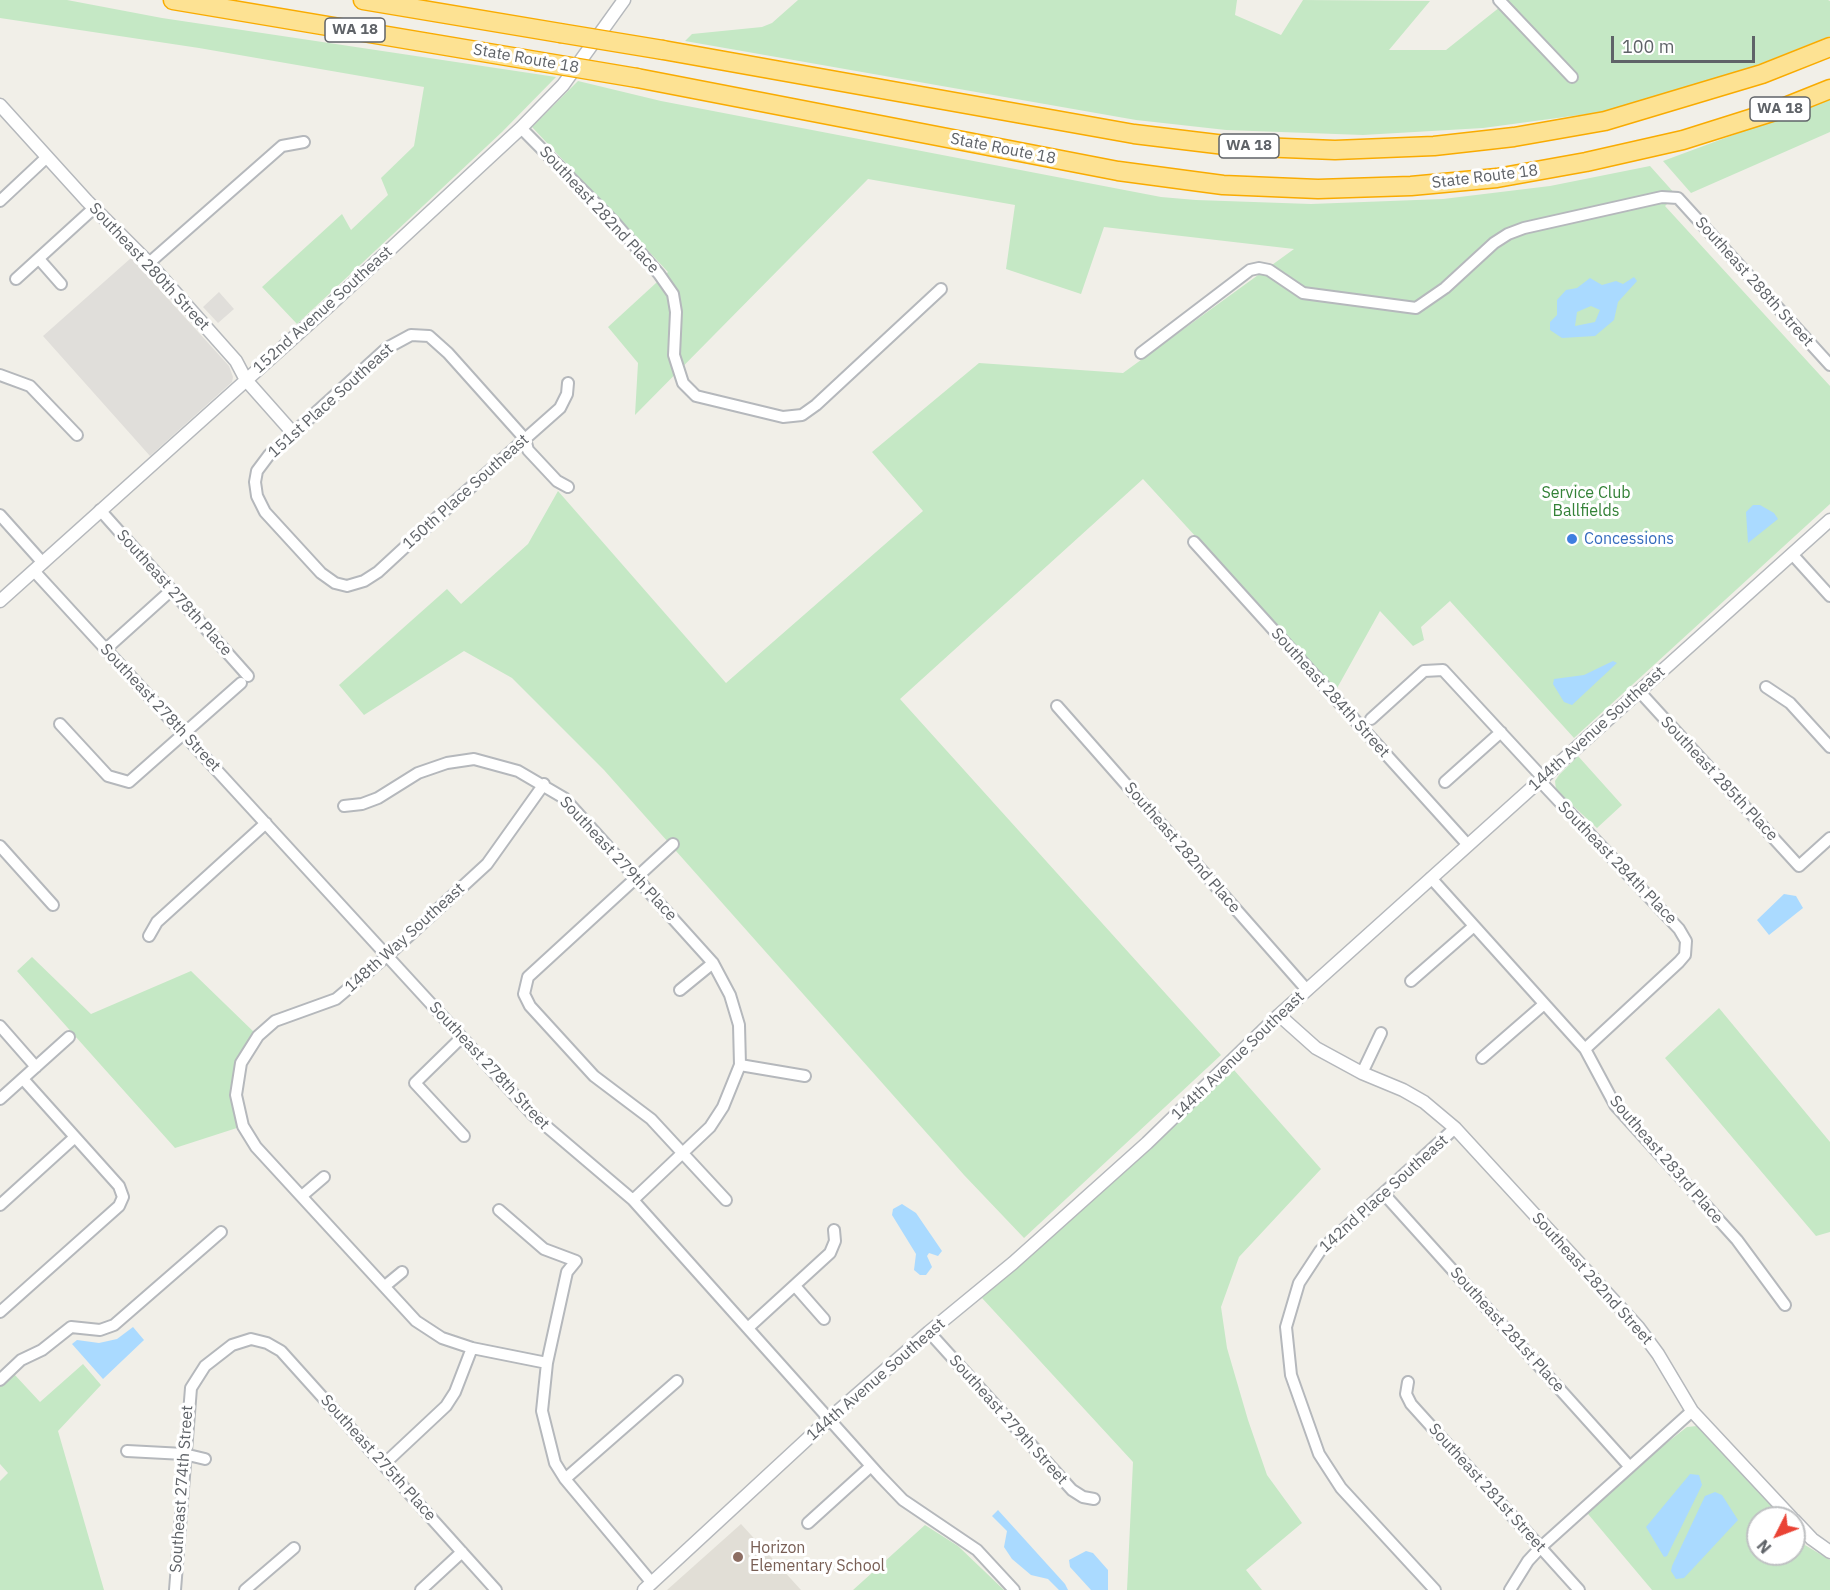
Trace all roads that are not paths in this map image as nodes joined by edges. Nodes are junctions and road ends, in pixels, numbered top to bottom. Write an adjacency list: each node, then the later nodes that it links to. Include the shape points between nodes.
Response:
1 (173, 0): 7 (highway, State Route 18 / WA 18, bridge, via 637,78 1118,171 1223,185 1318,189 1497,178 1695,136)
2 (363, 0): 5 (highway, State Route 18 / WA 18, bridge, via 1134,134 1233,146 1335,150 1434,146 1605,122 1752,77)
3 (624, 0): 9 (street, 152nd Avenue Southeast, via 562,85)
4 (1499, 0): 6 (street)
5 (1830, 47)
6 (1572, 77)
7 (1830, 88)
8 (0, 105): 11 (street, Southeast 280th Street)
9 (521, 128): 18 (street, Southeast 282nd Place, via 616,224 672,294 674,355 678,373 690,392 783,417 802,415); 22 (street, 152nd Avenue Southeast)
10 (304, 142): 15 (street, via 282,146)
11 (47, 157): 12 (street); 13 (street, Southeast 280th Street)
12 (0, 201)
13 (94, 208): 14 (street); 15 (street, Southeast 280th Street)
14 (39, 259): 16 (street); 17 (street)
15 (149, 263): 22 (street, Southeast 280th Street, via 236,362)
16 (16, 279)
17 (61, 284)
18 (941, 289)
19 (1141, 353): 20 (street, Southeast 288th Street, via 1250,270 1269,270 1303,293 1416,308 1508,234 1662,197 1678,198)
20 (1830, 365)
21 (0, 375): 25 (street, via 30,386)
22 (246, 380): 24 (street, Southeast 280th Street); 28 (street, 152nd Avenue Southeast)
23 (568, 383): 26 (street, 150th Place Southeast, via 560,408)
24 (293, 433): 26 (street, 151st Place Southeast, via 387,348 404,337 419,335 429,336 448,353); 34 (street, 151st Place Southeast, via 257,471 257,496 266,512 321,573)
25 (77, 435)
26 (525, 439): 27 (street, via 528,450 557,481); 34 (street, 150th Place Southeast, via 378,572)
27 (568, 487)
28 (100, 510): 33 (street, 152nd Avenue Southeast); 45 (street, Southeast 278th Place, via 244,680)
29 (0, 515): 33 (street, Southeast 278th Street)
30 (1830, 520): 32 (street, 144th Avenue Southeast)
31 (1194, 542): 54 (street, Southeast 284th Street)
32 (1792, 554): 36 (street); 40 (street, 144th Avenue Southeast)
33 (39, 567): 37 (street, 152nd Avenue Southeast); 38 (street, Southeast 278th Street)
34 (347, 586)
35 (166, 595): 38 (street)
36 (1830, 596)
37 (0, 601)
38 (106, 649): 45 (street, Southeast 278th Street)
39 (1766, 687): 46 (street, via 1790,703)
40 (1639, 692): 47 (street, 144th Avenue Southeast); 52 (street, Southeast 285th Place, via 1798,866)
41 (1057, 706): 65 (street, Southeast 282nd Place)
42 (1371, 719): 44 (street, Southeast 284th Place, via 1424,671 1435,668 1448,673)
43 (60, 724): 45 (street, via 108,776 122,782 138,777)
44 (1501, 732): 47 (street, Southeast 284th Place); 48 (street)
45 (185, 735): 51 (street, Southeast 278th Street)
46 (1830, 747)
47 (1541, 779): 54 (street, 144th Avenue Southeast); 72 (street, Southeast 284th Place, via 1682,932 1686,950 1680,962)
48 (1445, 782)
49 (544, 784): 50 (street, Southeast 279th Place, via 518,771 474,759 418,773 378,798); 56 (street, Southeast 279th Place, via 564,798); 61 (street, 148th Way Southeast, via 488,864)
50 (344, 806)
51 (266, 823): 60 (street, via 157,922); 61 (street, Southeast 278th Street)
52 (1830, 837)
53 (673, 844): 56 (street)
54 (1467, 844): 57 (street, 144th Avenue Southeast)
55 (0, 846): 58 (street)
56 (638, 878): 62 (street, Southeast 279th Place); 83 (street, via 528,976 524,994 530,1006 594,1076 631,1102)
57 (1431, 879): 59 (street, Southeast 283rd Place); 65 (street, 144th Avenue Southeast)
58 (53, 905)
59 (1474, 926): 63 (street); 66 (street, Southeast 283rd Place)
60 (149, 936)
61 (387, 956): 71 (street, Southeast 278th Street); 86 (street, 148th Way Southeast, via 336,999 275,1021 246,1052 237,1075 236,1095 243,1126 256,1147)
62 (713, 963): 64 (street); 74 (street, Southeast 279th Place, via 730,995 739,1025)
63 (1411, 981)
64 (680, 990)
65 (1307, 990): 67 (street, 144th Avenue Southeast)
66 (1543, 1005): 72 (street, Southeast 283rd Place); 73 (street)
67 (1279, 1015): 76 (street, Southeast 282nd Street, via 1317,1048); 100 (street, 144th Avenue Southeast, via 1148,1143 1013,1263)
68 (0, 1026): 75 (street)
69 (1381, 1033): 76 (street)
70 (69, 1037): 75 (street)
71 (461, 1038): 81 (street, via 415,1083); 87 (street, Southeast 278th Street, via 548,1129)
72 (1585, 1049): 96 (street, Southeast 283rd Place, via 1615,1105 1737,1240)
73 (1482, 1058)
74 (740, 1065): 77 (street); 83 (street, via 710,1128)
75 (36, 1067): 78 (street)
76 (1362, 1073): 80 (street, Southeast 282nd Street, via 1424,1102)
77 (805, 1076)
78 (23, 1079): 79 (street); 82 (street)
79 (0, 1099)
80 (1455, 1128): 85 (street, 142nd Place Southeast); 107 (street, Southeast 282nd Street, via 1638,1327)
81 (464, 1136)
82 (75, 1137): 89 (street); 97 (street, via 119,1186 123,1197 119,1206)
83 (683, 1152): 87 (street); 88 (street)
84 (324, 1177): 86 (street)
85 (1384, 1194): 114 (street, Southeast 281st Place); 130 (street, 142nd Place Southeast, via 1320,1251 1299,1284 1286,1327 1291,1375 1319,1454 1341,1488)
86 (303, 1195): 94 (street)
87 (633, 1200): 99 (street, Southeast 278th Street)
88 (726, 1200)
89 (0, 1205)
90 (499, 1210): 103 (street, via 544,1249 576,1261 567,1272)
91 (834, 1230): 95 (street, via 830,1253)
92 (221, 1232): 104 (street, via 114,1325 100,1330 71,1327 42,1350 21,1360)
93 (402, 1272): 94 (street)
94 (385, 1286): 102 (street, via 416,1321 442,1338)
95 (795, 1286): 98 (street); 99 (street)
96 (1785, 1305)
97 (0, 1312)
98 (824, 1318)
99 (749, 1327): 108 (street, Southeast 278th Street)
100 (928, 1332): 108 (street, 144th Avenue Southeast); 116 (street, Southeast 279th Street, via 1072,1490)
101 (251, 1339): 110 (street, Southeast 274th Street, via 232,1345 205,1366 190,1388); 112 (street, Southeast 275th Place, via 281,1351)
102 (472, 1348): 103 (street); 112 (street, via 446,1406)
103 (548, 1363): 115 (street, via 543,1420 552,1454)
104 (0, 1380)
105 (677, 1381): 115 (street)
106 (1408, 1382): 120 (street, Southeast 281st Street, via 1406,1394 1411,1404)
107 (1692, 1411): 114 (street); 117 (street, Southeast 282nd Street)
108 (830, 1419): 113 (street, Southeast 278th Street); 124 (street, 144th Avenue Southeast)
109 (127, 1451): 110 (street)
110 (184, 1454): 111 (street); 125 (street, Southeast 274th Street)
111 (205, 1459)
112 (383, 1465): 122 (street, Southeast 275th Place)
113 (871, 1466): 118 (street); 129 (street, Southeast 278th Street, via 903,1500 977,1550)
114 (1629, 1466): 120 (street)
115 (565, 1479): 124 (street)
116 (1094, 1499)
117 (1781, 1506)
118 (808, 1523)
119 (1806, 1533): 123 (street, Southeast 282nd Street)
120 (1541, 1547): 131 (street); 132 (street, Southeast 281st Street)
121 (294, 1548): 126 (street)
122 (462, 1552): 127 (street); 128 (street, Southeast 275th Place)
123 (1830, 1552)
124 (648, 1586)
125 (175, 1590)
126 (245, 1590)
127 (421, 1590)
128 (496, 1590)
129 (1014, 1590)
130 (1435, 1590)
131 (1510, 1590)
132 (1579, 1590)

